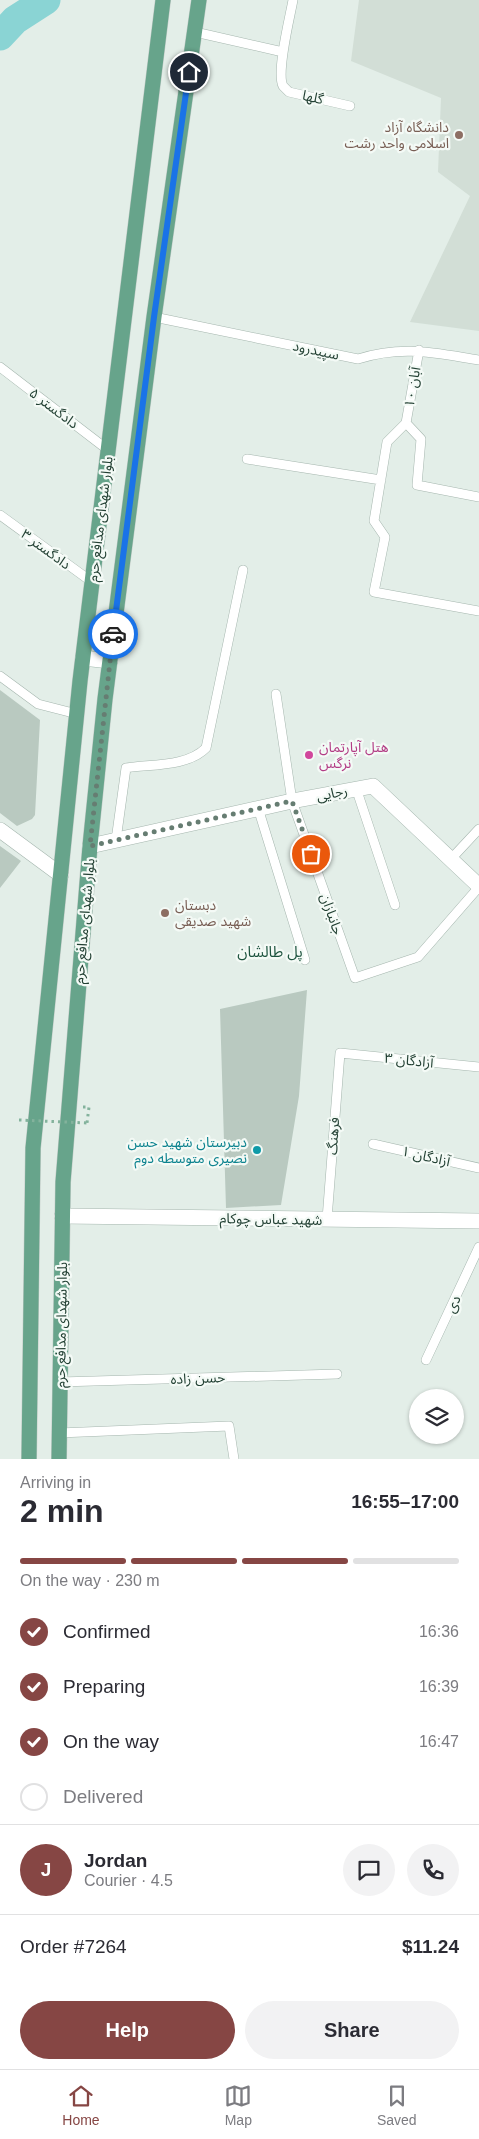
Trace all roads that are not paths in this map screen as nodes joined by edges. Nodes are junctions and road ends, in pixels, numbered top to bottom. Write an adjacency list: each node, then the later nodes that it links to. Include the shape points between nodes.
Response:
1 (163, 0): 12 (main road, بلوار شهدای مدافع حرم)
2 (199, 0): 4 (main road, بلوار شهدای مدافع حرم)
3 (293, 0): 5 (lane, گلها)
4 (195, 32): 5 (lane); 7 (main road, بلوار شهدای مدافع حرم)
5 (283, 52): 6 (lane, گلها, via 282,80 289,92)
6 (350, 106)
7 (154, 317): 8 (lane, سپیدرود, via 358,359 376,353); 21 (main road, بلوار شهدای مدافع حرم)
8 (419, 350): 9 (lane, سپیدرود); 11 (lane, آبان ۱۰)
9 (479, 360)
10 (0, 367): 12 (lane, دادگستر ۵)
11 (406, 423): 14 (lane, via 387,442); 15 (lane, via 421,439 417,485)
12 (108, 450): 18 (main road, بلوار شهدای مدافع حرم)
13 (247, 459): 14 (lane)
14 (381, 480): 19 (lane, via 374,521 385,537 374,592)
15 (479, 497)
16 (0, 515): 18 (lane, دادگستر ۳)
17 (243, 570): 30 (lane, via 206,748 200,755 187,760 126,768)
18 (92, 582): 20 (main road, بلوار شهدای مدافع حرم)
19 (479, 611)
20 (83, 658): 21 (street); 24 (main road, بلوار شهدای مدافع حرم)
21 (110, 661): 31 (main road, بلوار شهدای مدافع حرم)
22 (0, 676): 24 (lane, via 38,704)
23 (276, 694): 26 (lane, جانبازان)
24 (77, 714): 33 (main road, بلوار شهدای مدافع حرم)
25 (356, 788): 26 (street, رجایی); 32 (street, رجایی, via 374,786); 35 (lane)
26 (292, 801): 27 (street, رجایی); 34 (lane, جانبازان, via 355,978 418,957)
27 (258, 808): 30 (street, رجایی); 36 (lane)
28 (479, 829): 32 (lane)
29 (0, 830): 33 (street)
30 (116, 840): 31 (street, رجایی)
31 (90, 846): 41 (main road, بلوار شهدای مدافع حرم)
32 (451, 859): 34 (street, رجایی)
33 (61, 875): 49 (main road, بلوار شهدای مدافع حرم, via 33,1148)
34 (479, 887)
35 (395, 905)
36 (305, 960)
37 (340, 1053): 38 (lane, آزادگان ۳); 42 (lane, فرهنگ)
38 (479, 1067)
39 (373, 1144): 40 (lane, آزادگان ۱)
40 (479, 1168)
41 (62, 1216): 42 (street, شهید عباس چوکام); 47 (main road, بلوار شهدای مدافع حرم)
42 (327, 1219): 43 (street, شهید عباس چوکام)
43 (479, 1221)
44 (479, 1247): 45 (lane, دی)
45 (426, 1360)
46 (337, 1374): 47 (lane, حسن زاده)
47 (60, 1382): 48 (main road, بلوار شهدای مدافع حرم)
48 (59, 1433): 50 (main road, بلوار شهدای مدافع حرم); 51 (lane, via 229,1426)
49 (29, 1459)
50 (59, 1459)
51 (234, 1459)

